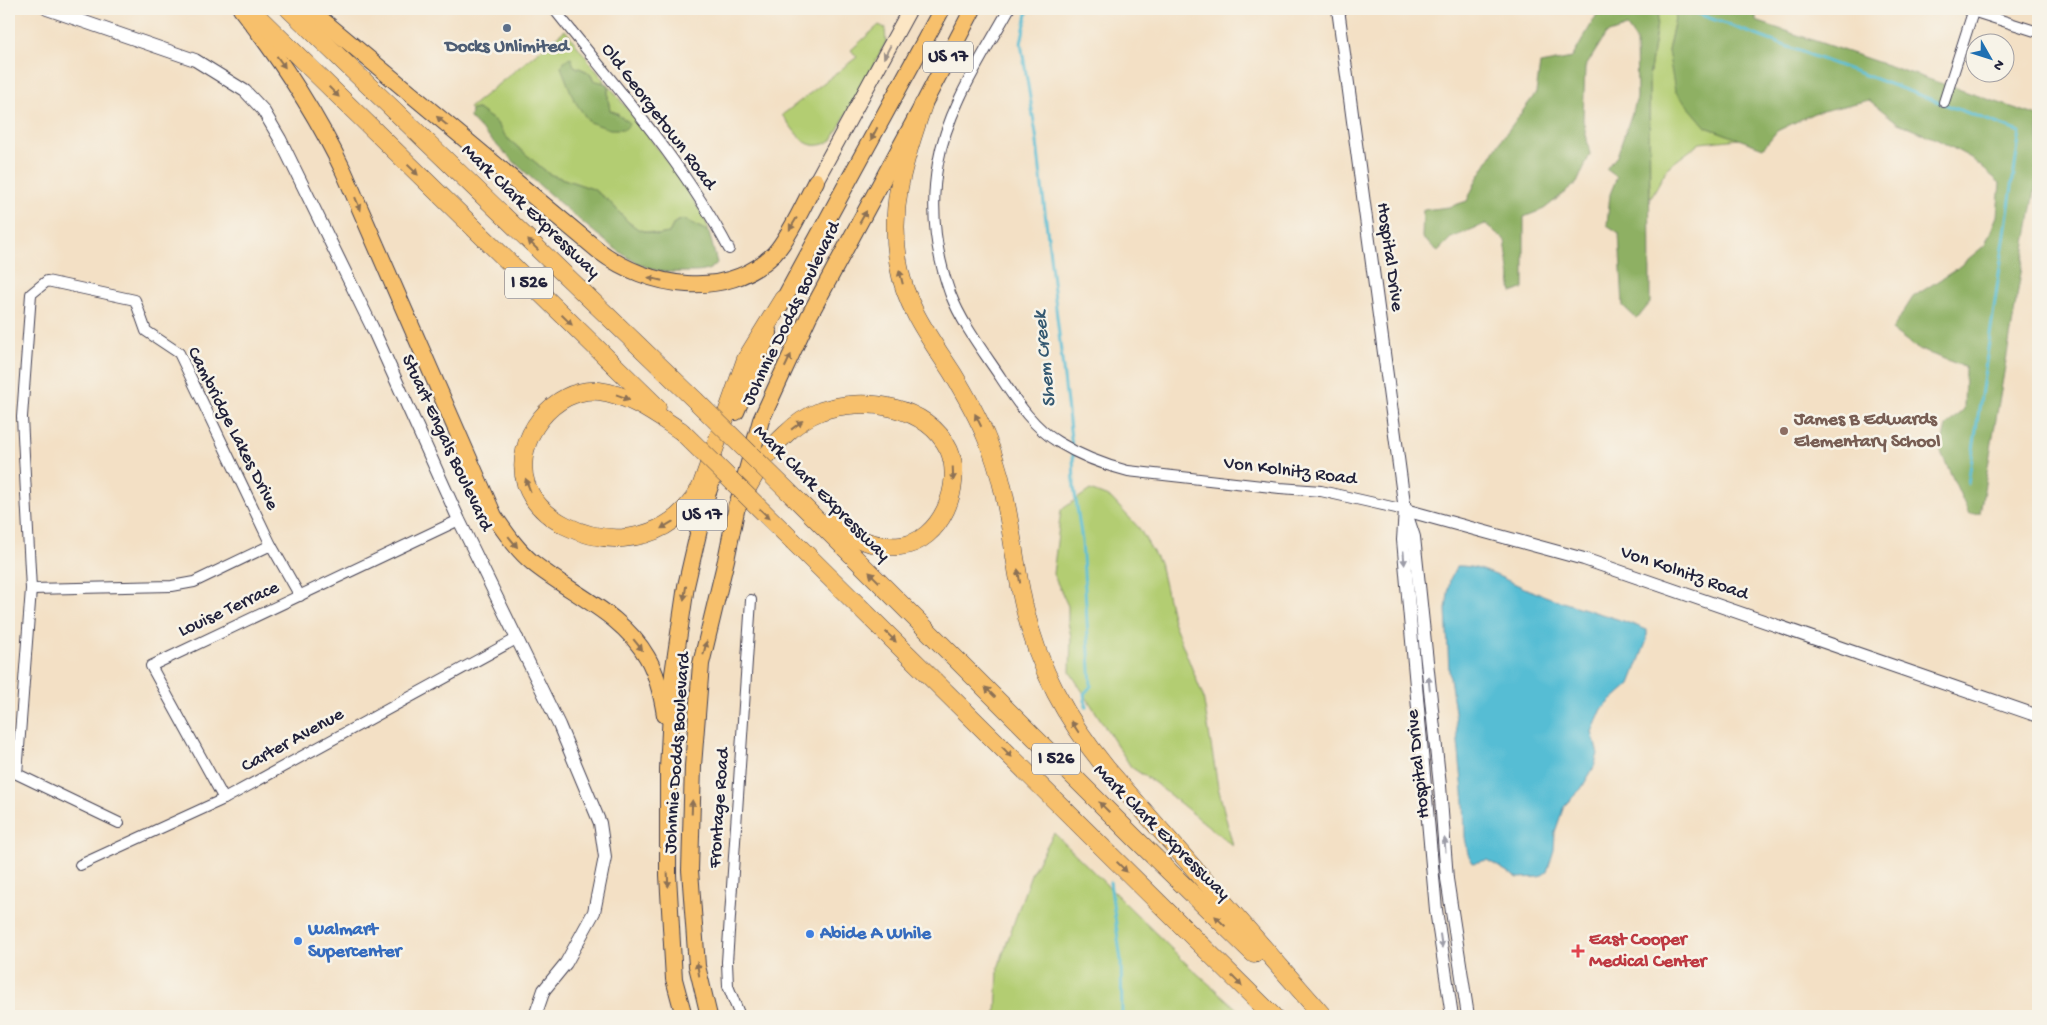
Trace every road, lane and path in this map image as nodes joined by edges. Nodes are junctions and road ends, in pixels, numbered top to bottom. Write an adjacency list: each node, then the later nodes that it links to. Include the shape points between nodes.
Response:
1 (47, 9): 25 (street, Stuart Engals Boulevard, via 195,60 246,92 263,110 372,327)
2 (241, 9): 32 (highway, one-way to 32, via 287,70 325,133 494,516 532,562 598,607 647,656 663,703)
3 (250, 9): 21 (highway, I 526, one-way to 21)
4 (289, 9): 22 (highway, Mark Clark Expressway, one-way to 4, bridge)
5 (309, 9): 18 (highway, one-way to 5, via 774,253 745,276 705,284 683,284 645,276 614,262 599,251)
6 (554, 9): 19 (street, Old Georgetown Road, via 658,142 697,196)
7 (910, 9): 18 (main road, one-way to 18)
8 (930, 9): 15 (highway)
9 (942, 9): 15 (highway, Johnnie Dodds Boulevard / US 17)
10 (973, 9): 17 (highway, Johnnie Dodds Boulevard / US 17)
11 (1009, 9): 24 (street, Von Kolnitz Road, via 946,127 933,195 934,227 951,294 968,329 1024,412 1058,442 1105,466 1321,491)
12 (1338, 9): 24 (street, Hospital Drive)
13 (1971, 10): 14 (street); 16 (street)
14 (2038, 32)
15 (896, 91): 20 (highway, Johnnie Dodds Boulevard / US 17, one-way to 20)
16 (1944, 102)
17 (923, 105): 23 (highway, Johnnie Dodds Boulevard / US 17, one-way to 17, via 761,420 809,316); 42 (highway, one-way to 17, via 1107,769 1084,741 1057,698 1024,607 1008,508 992,453 958,382 910,303 899,267 896,206 902,169)
18 (816, 181)
19 (729, 249)
20 (783, 299): 21 (highway, one-way to 21, via 746,359 701,487 690,505 673,522 635,537 588,534 568,527 546,511 526,484 524,460 535,428 552,406 574,394 597,391 623,397); 32 (highway, Johnnie Dodds Boulevard / US 17, one-way to 32, via 738,404 706,495 686,586 673,674)
21 (680, 430): 40 (highway, I 526, one-way to 40, bridge)
22 (797, 500): 23 (highway, one-way to 22, via 775,445 804,420 822,411 864,404 903,410 929,426 949,451 954,477 949,501 927,534 901,546 871,544 858,539 836,528); 41 (highway, Mark Clark Expressway / I 526, one-way to 22)
23 (737, 506): 38 (highway, Johnnie Dodds Boulevard / US 17, one-way to 23, via 697,966 690,870 693,766 701,664)
24 (1404, 510): 31 (street, Von Kolnitz Road, via 1584,559); 43 (street, Hospital Drive, one-way to 43, via 1403,540 1436,901); 44 (street, Hospital Drive, one-way to 24, via 1447,879 1414,537)
25 (459, 520): 28 (street, Louise Terrace); 30 (street, Stuart Engals Boulevard)
26 (271, 545): 27 (street, via 194,582 172,586); 27 (street, Cambridge Lakes Drive, via 179,353 146,331 135,300 48,281 31,294 22,416); 28 (street, Cambridge Lakes Drive)
27 (31, 589): 34 (street, Cambridge Lakes Drive, via 17,774)
28 (300, 596): 33 (street, Louise Terrace, via 151,666)
29 (751, 600): 39 (street, Frontage Road, via 727,962 728,986)
30 (518, 638): 33 (street, Carter Avenue); 36 (street, Stuart Engals Boulevard, via 600,823 605,857 594,912 566,962 544,990)
31 (2038, 716)
32 (670, 743): 37 (highway, Johnnie Dodds Boulevard / US 17, one-way to 37, via 668,875 674,979)
33 (224, 799): 35 (street, Carter Avenue)
34 (119, 823)
35 (80, 865)
36 (535, 1016)
37 (684, 1016)
38 (709, 1016)
39 (740, 1016)
40 (1273, 1016)
41 (1317, 1016)
42 (1324, 1016)
43 (1452, 1016)
44 (1468, 1016)

